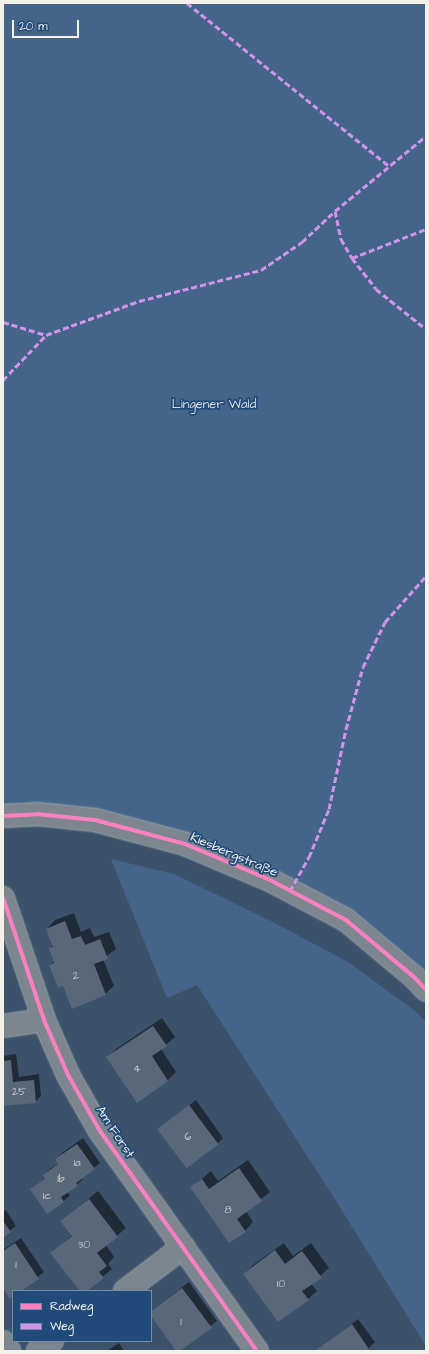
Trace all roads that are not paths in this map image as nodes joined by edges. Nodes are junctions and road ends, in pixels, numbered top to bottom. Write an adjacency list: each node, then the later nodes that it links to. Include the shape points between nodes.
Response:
1 (3, 816): 3 (street, Kiesbergstraße, via 37,814 95,820 185,844 268,878 346,920)
2 (3, 898): 4 (street, Am Forst)
3 (426, 990)
4 (44, 1020): 5 (street); 6 (street, Am Forst, via 68,1075 100,1131)
5 (3, 1026)
6 (183, 1247): 7 (street); 12 (street, Am Forst)
7 (126, 1290)
8 (3, 1342): 10 (street)
9 (51, 1342): 11 (street)
10 (9, 1351)
11 (38, 1351)
12 (257, 1351)

